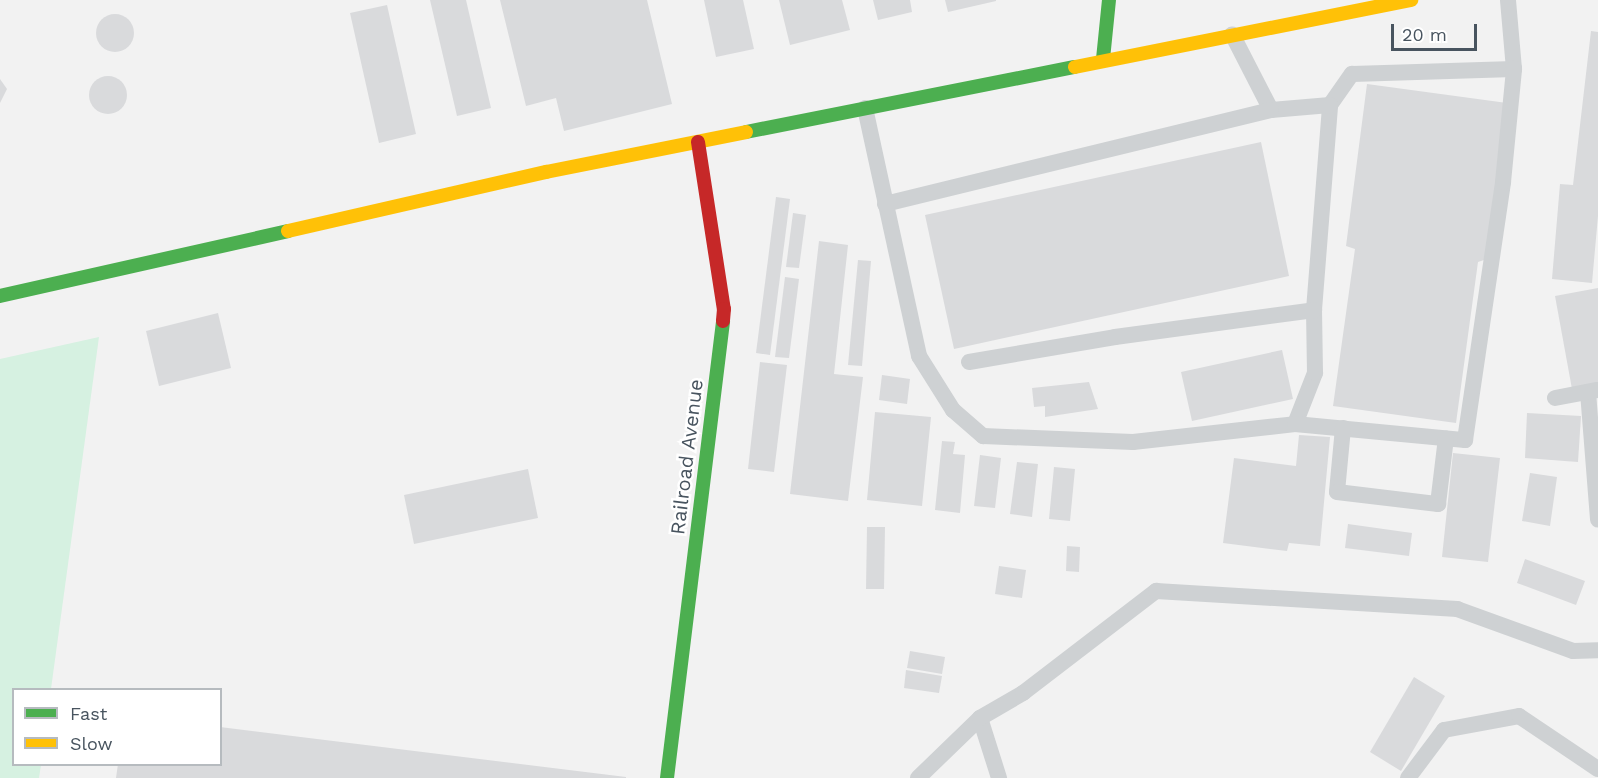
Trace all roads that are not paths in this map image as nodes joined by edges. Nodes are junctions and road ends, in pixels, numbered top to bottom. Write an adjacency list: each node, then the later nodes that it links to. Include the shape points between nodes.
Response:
1 (1109, 0): 5 (street)
2 (1411, 0): 4 (street)
3 (1508, 0): 6 (lane)
4 (1232, 34): 5 (street); 9 (lane)
5 (1103, 59): 8 (street)
6 (1514, 69): 7 (lane, via 1352,74); 19 (lane, via 1503,182 1465,440)
7 (1330, 105): 9 (lane); 13 (lane)
8 (865, 108): 10 (street); 11 (lane)
9 (1270, 110): 11 (lane)
10 (698, 142): 12 (street); 24 (street, Railroad Avenue, via 724,309)
11 (885, 204): 17 (lane, via 919,356 953,410 983,436 1133,442)
12 (0, 296)
13 (1314, 310): 14 (lane); 17 (lane, via 1315,373)
14 (969, 362)
15 (1593, 391): 16 (lane); 20 (lane)
16 (1555, 398)
17 (1295, 424): 18 (lane)
18 (1343, 428): 19 (lane); 19 (lane, via 1337,492 1438,504)
19 (1446, 438)
20 (1598, 520)
21 (1598, 650): 22 (lane, via 1573,651 1457,609 1156,591 1023,693)
22 (980, 718): 25 (lane); 26 (lane)
23 (1598, 769): 27 (lane, via 1519,716 1444,730)
24 (667, 778)
25 (918, 778)
26 (999, 778)
27 (1408, 778)

